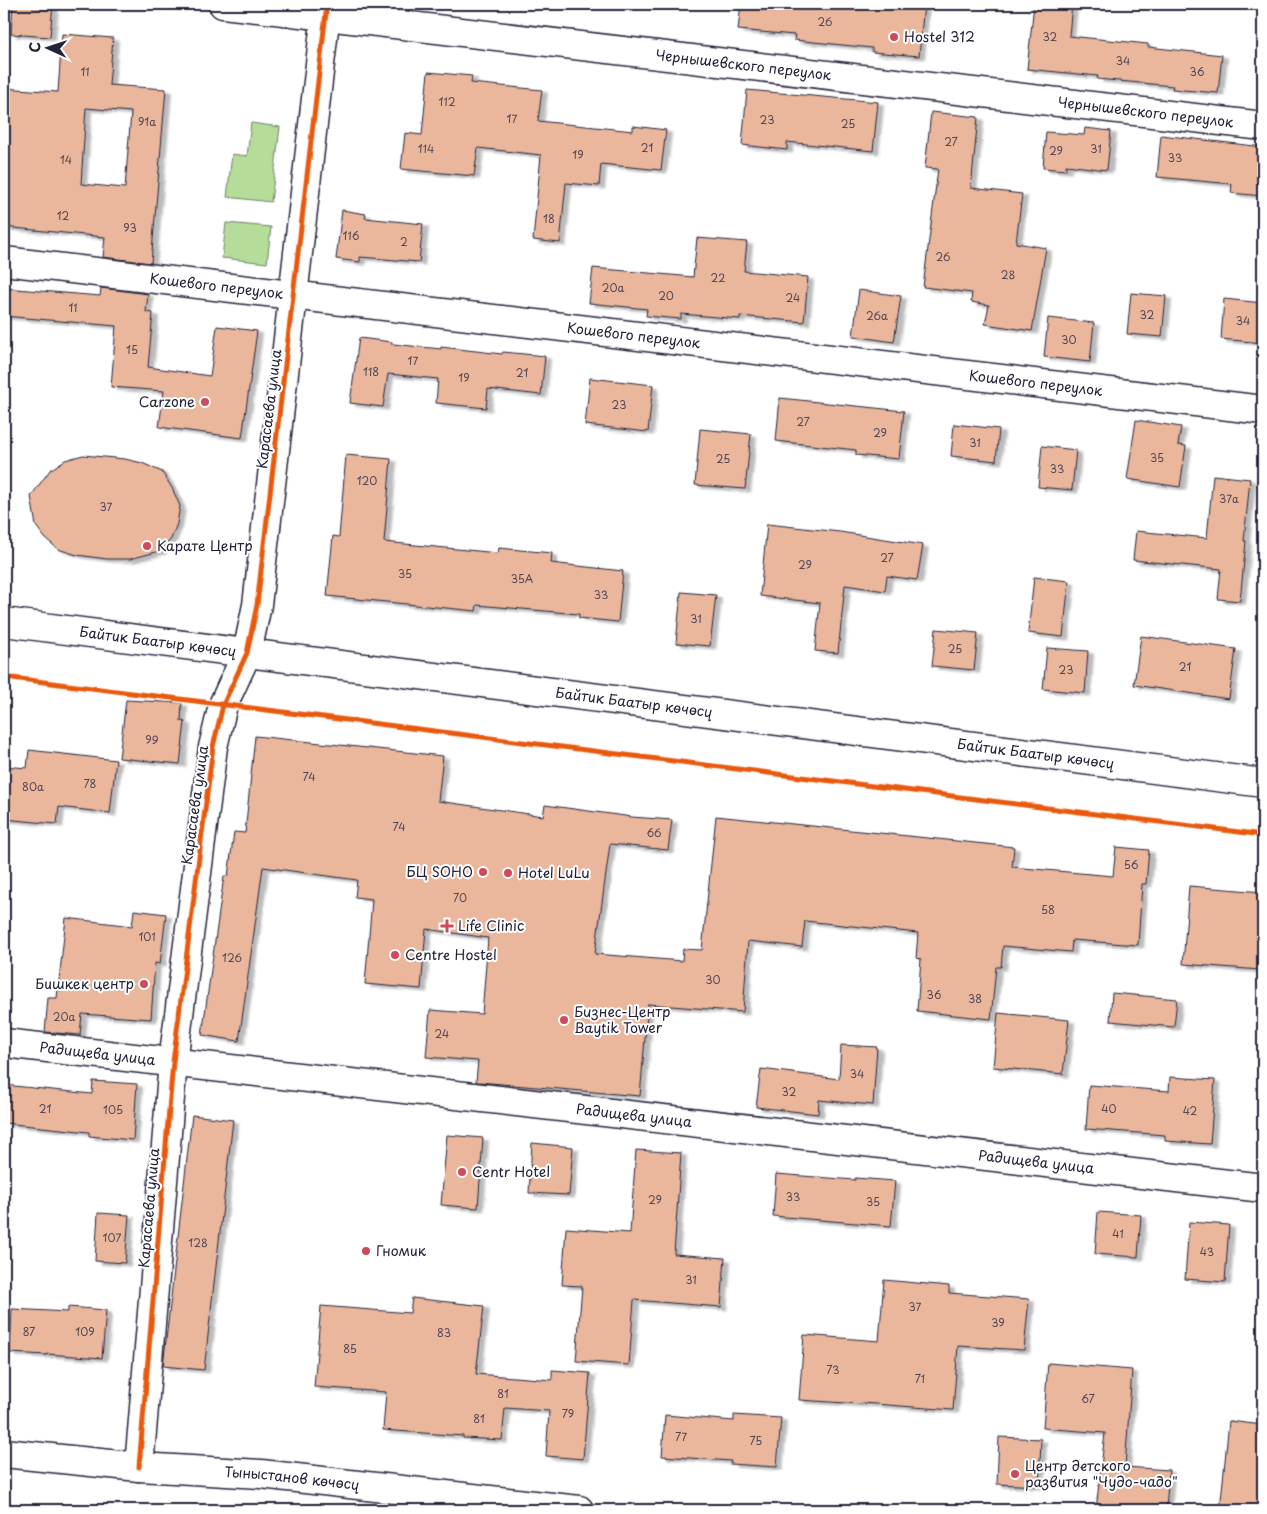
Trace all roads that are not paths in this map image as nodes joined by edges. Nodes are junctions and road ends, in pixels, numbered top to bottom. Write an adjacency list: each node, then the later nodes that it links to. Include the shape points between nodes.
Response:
1 (223, 4): 2 (street, Чернышевского переулок)
2 (326, 10): 3 (street, Чернышевского переулок); 5 (street, Карасаева улица)
3 (1263, 126)
4 (4, 261): 5 (street, Кошевого переулок)
5 (293, 295): 6 (street, Кошевого переулок); 8 (street, Карасаева улица, via 257,606)
6 (1263, 410)
7 (4, 622): 8 (street, Байтик Баатыр көчөсү)
8 (247, 653): 9 (street, Байтик Баатыр көчөсү); 11 (street, Карасаева улица, via 223,705 213,747)
9 (1263, 783)
10 (4, 1043): 11 (street, Радищева улица)
11 (173, 1062): 12 (street, Радищева улица); 14 (street, Карасаева улица)
12 (1263, 1188)
13 (4, 1453): 14 (street, Тыныстанов көчөсү)
14 (139, 1467): 15 (street, Тыныстанов көчөсү, via 261,1474)
15 (579, 1510)

